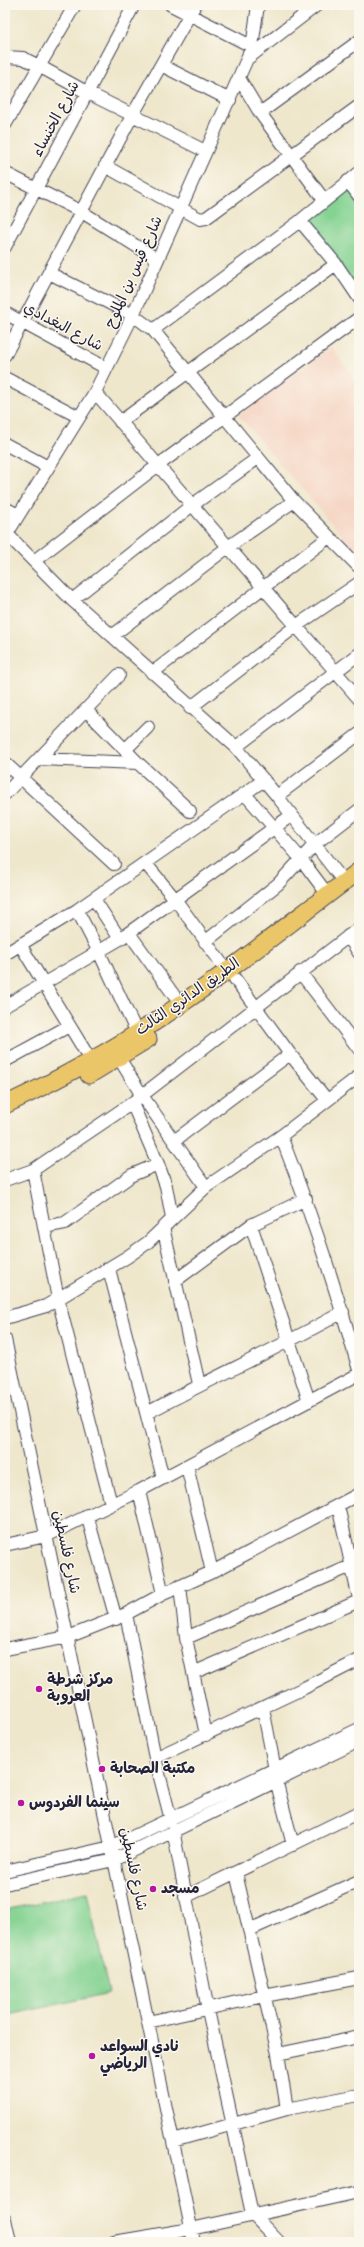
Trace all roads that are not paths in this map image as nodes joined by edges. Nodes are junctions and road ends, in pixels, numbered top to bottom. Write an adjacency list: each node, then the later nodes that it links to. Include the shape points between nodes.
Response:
1 (75, 5): 12 (street)
2 (134, 5): 14 (street, شارع الخنساء)
3 (171, 5): 6 (street)
4 (258, 5): 8 (street, شارع قيس بن الملوح)
5 (317, 5): 10 (street)
6 (192, 10): 8 (street); 11 (street)
7 (359, 41): 17 (street)
8 (252, 46): 10 (street, شارع قيس بن الملوح)
9 (5, 57): 12 (street, via 23,58)
10 (247, 59): 13 (street, شارع قيس بن الملوح)
11 (160, 65): 15 (street); 18 (street)
12 (39, 66): 14 (street); 19 (street)
13 (239, 78): 15 (street, شارع قيس بن الملوح); 17 (street)
14 (88, 93): 18 (street); 26 (street, شارع الخنساء)
15 (230, 100): 20 (street, شارع قيس بن الملوح)
16 (359, 106): 21 (street)
17 (260, 113): 21 (street)
18 (132, 116): 20 (street); 22 (street)
19 (5, 125)
20 (205, 151): 29 (street, شارع قيس بن الملوح)
21 (292, 156): 28 (street); 29 (street, via 206,218 200,220)
22 (106, 166): 29 (street); 30 (street)
23 (5, 173): 26 (street)
24 (359, 173): 25 (street)
25 (348, 181): 27 (street); 28 (street)
26 (36, 189): 30 (street); 32 (street, شارع الخنساء)
27 (359, 196)
28 (324, 200): 31 (street)
29 (179, 209): 33 (street, شارع قيس بن الملوح)
30 (82, 212): 33 (street); 35 (street)
31 (300, 221): 34 (street); 41 (street)
32 (5, 247)
33 (157, 259): 38 (street, شارع قيس بن الملوح)
34 (336, 264): 36 (street); 44 (street)
35 (49, 273): 38 (street); 40 (street)
36 (359, 298)
37 (5, 313): 40 (street, شارع البغدادي)
38 (133, 315): 41 (street); 43 (street, شارع قيس بن الملوح)
39 (359, 318): 48 (street)
40 (22, 323): 42 (street); 43 (street, شارع البغدادي)
41 (153, 330): 44 (street)
42 (5, 355)
43 (106, 368): 46 (street, شارع قيس بن الملوح)
44 (187, 373): 48 (street); 49 (street)
45 (5, 378): 47 (street)
46 (95, 392): 47 (street, شارع قيس بن الملوح); 49 (street)
47 (79, 417): 53 (street, شارع قيس بن الملوح)
48 (223, 418): 51 (street); 52 (street)
49 (120, 422): 52 (street)
50 (5, 444): 53 (street)
51 (258, 458): 54 (street); 55 (street)
52 (157, 466): 55 (street); 61 (street)
53 (48, 467): 57 (street, شارع قيس بن الملوح)
54 (294, 501): 59 (street); 60 (street)
55 (191, 506): 60 (street); 65 (street)
56 (5, 508): 57 (street)
57 (18, 515): 58 (street, شارع قيس بن الملوح)
58 (6, 535): 61 (street)
59 (329, 537): 62 (street); 64 (street)
60 (228, 547): 64 (street); 67 (street)
61 (34, 561): 65 (street)
62 (359, 567)
63 (359, 583): 66 (street)
64 (263, 587): 66 (street); 70 (street)
65 (72, 600): 67 (street)
66 (296, 626): 69 (street); 73 (street)
67 (112, 636): 70 (street)
68 (359, 654): 69 (street)
69 (336, 671): 72 (street); 77 (street)
70 (152, 673): 73 (street)
71 (119, 675): 74 (street)
72 (359, 699)
73 (190, 708): 77 (street)
74 (86, 710): 78 (street); 79 (street)
75 (148, 727): 78 (street)
76 (359, 734): 86 (street)
77 (236, 747): 83 (street)
78 (125, 750): 81 (street)
79 (40, 759): 81 (street); 82 (street)
80 (5, 763): 82 (street)
81 (138, 763): 88 (street)
82 (21, 778): 84 (street); 93 (street)
83 (264, 780): 85 (street); 86 (street)
84 (5, 794)
85 (244, 794): 90 (street); 94 (street)
86 (278, 796): 89 (street)
87 (359, 810): 91 (street)
88 (190, 811)
89 (292, 815): 90 (street); 91 (street)
90 (275, 828): 92 (street); 99 (street)
91 (315, 844): 92 (street); 96 (street)
92 (301, 859): 97 (street); 104 (street, via 278,884)
93 (114, 864)
94 (146, 864): 98 (street); 99 (street)
95 (359, 871): 96 (highway, الطريق الدائري الثالث)
96 (352, 883): 97 (highway, الطريق الدائري الثالث); 110 (highway, الطريق الدائري الثالث)
97 (328, 895): 110 (highway, الطريق الدائري الثالث)
98 (94, 899): 100 (street); 102 (street)
99 (175, 899): 102 (street); 104 (street)
100 (77, 910): 105 (street); 106 (street)
101 (359, 928): 103 (street)
102 (124, 936): 106 (street); 112 (street)
103 (348, 936): 107 (street); 109 (street)
104 (205, 942): 110 (street)
105 (21, 946): 108 (street); 111 (street)
106 (99, 952): 111 (street); 116 (street)
107 (359, 953)
108 (5, 954)
109 (300, 972): 114 (street); 117 (street)
110 (231, 975): 112 (highway, الطريق الدائري الثالث); 114 (street); 119 (highway, الطريق الدائري الثالث)
111 (44, 984): 113 (street); 115 (street)
112 (181, 1005): 116 (highway, الطريق الدائري الثالث)
113 (5, 1006)
114 (256, 1009): 118 (street); 123 (street)
115 (69, 1026): 120 (street); 121 (street)
116 (137, 1033): 121 (highway, الطريق الدائري الثالث)
117 (359, 1049)
118 (290, 1054): 125 (street); 129 (street)
119 (119, 1058): 123 (street); 127 (highway, الطريق الدائري الثالث)
120 (5, 1061)
121 (91, 1061): 124 (highway, الطريق الدائري الثالث)
122 (359, 1076): 125 (street)
123 (141, 1094): 126 (street); 129 (street)
124 (10, 1100)
125 (327, 1100): 128 (street)
126 (132, 1103): 130 (street); 131 (street)
127 (5, 1118)
128 (281, 1136): 133 (street); 134 (street)
129 (174, 1140): 133 (street)
130 (158, 1164): 135 (street, via 166,1186); 138 (street, via 132,1175 65,1223)
131 (33, 1170): 132 (street); 138 (street)
132 (5, 1180)
133 (206, 1187): 135 (street)
134 (306, 1199): 136 (street); 142 (street)
135 (172, 1218): 137 (street)
136 (252, 1225): 140 (street); 145 (street)
137 (163, 1227): 139 (street, via 147,1243); 140 (street)
138 (44, 1228): 141 (street)
139 (109, 1269): 141 (street); 150 (street)
140 (175, 1281): 148 (street)
141 (58, 1299): 143 (street, via 46,1306); 155 (street)
142 (343, 1312): 145 (street); 146 (street)
143 (5, 1318)
144 (5, 1339): 158 (street, شارع فلسطين)
145 (290, 1342): 148 (street); 149 (street)
146 (359, 1370)
147 (359, 1374): 149 (street)
148 (199, 1384): 150 (street)
149 (309, 1401): 151 (street)
150 (147, 1412): 152 (street)
151 (187, 1466): 152 (street); 161 (street)
152 (163, 1478): 153 (street)
153 (139, 1491): 155 (street); 163 (street)
154 (359, 1494): 156 (street)
155 (111, 1504): 157 (street)
156 (338, 1506): 160 (street); 161 (street)
157 (87, 1515): 158 (street); 165 (street)
158 (46, 1536): 159 (street); 166 (street, شارع فلسطين)
159 (5, 1545)
160 (351, 1566): 164 (street); 167 (street)
161 (212, 1572): 162 (street)
162 (180, 1586): 163 (street); 167 (street)
163 (163, 1594): 165 (street)
164 (359, 1600): 170 (street)
165 (121, 1616): 166 (street); 175 (street)
166 (68, 1637): 168 (street); 180 (street, شارع فلسطين)
167 (186, 1638): 170 (street)
168 (5, 1649)
169 (359, 1660): 171 (street)
170 (193, 1673): 173 (street)
171 (263, 1708): 173 (street); 176 (street)
172 (359, 1730): 176 (street)
173 (206, 1734): 175 (street)
174 (359, 1742): 176 (street)
175 (156, 1758): 178 (street)
176 (276, 1775): 178 (street); 179 (street)
177 (359, 1812): 179 (street)
178 (172, 1825): 180 (street); 181 (street); 188 (street)
179 (293, 1845): 184 (street)
180 (111, 1847): 181 (street, شارع فلسطين); 182 (street)
181 (114, 1860): 185 (street); 193 (street, شارع فلسطين)
182 (45, 1862): 183 (street); 185 (street)
183 (5, 1872)
184 (236, 1873): 188 (street); 189 (street)
185 (47, 1875): 187 (street)
186 (359, 1881): 189 (street)
187 (5, 1884)
188 (185, 1897): 192 (street)
189 (249, 1930): 191 (street)
190 (359, 1978): 191 (street)
191 (264, 1996): 192 (street); 195 (street)
192 (208, 2010): 193 (street); 198 (street)
193 (148, 2022): 199 (street, شارع فلسطين)
194 (359, 2037): 195 (street)
195 (278, 2054): 197 (street)
196 (359, 2095): 197 (street)
197 (287, 2109): 198 (street)
198 (234, 2124): 199 (street); 201 (street)
199 (173, 2141): 203 (street, شارع فلسطين)
200 (359, 2192): 201 (street)
201 (252, 2214): 203 (street); 207 (street)
202 (5, 2219): 205 (street)
203 (191, 2229): 204 (street); 206 (street, شارع فلسطين)
204 (122, 2241)
205 (10, 2242)
206 (194, 2242)
207 (279, 2242)

